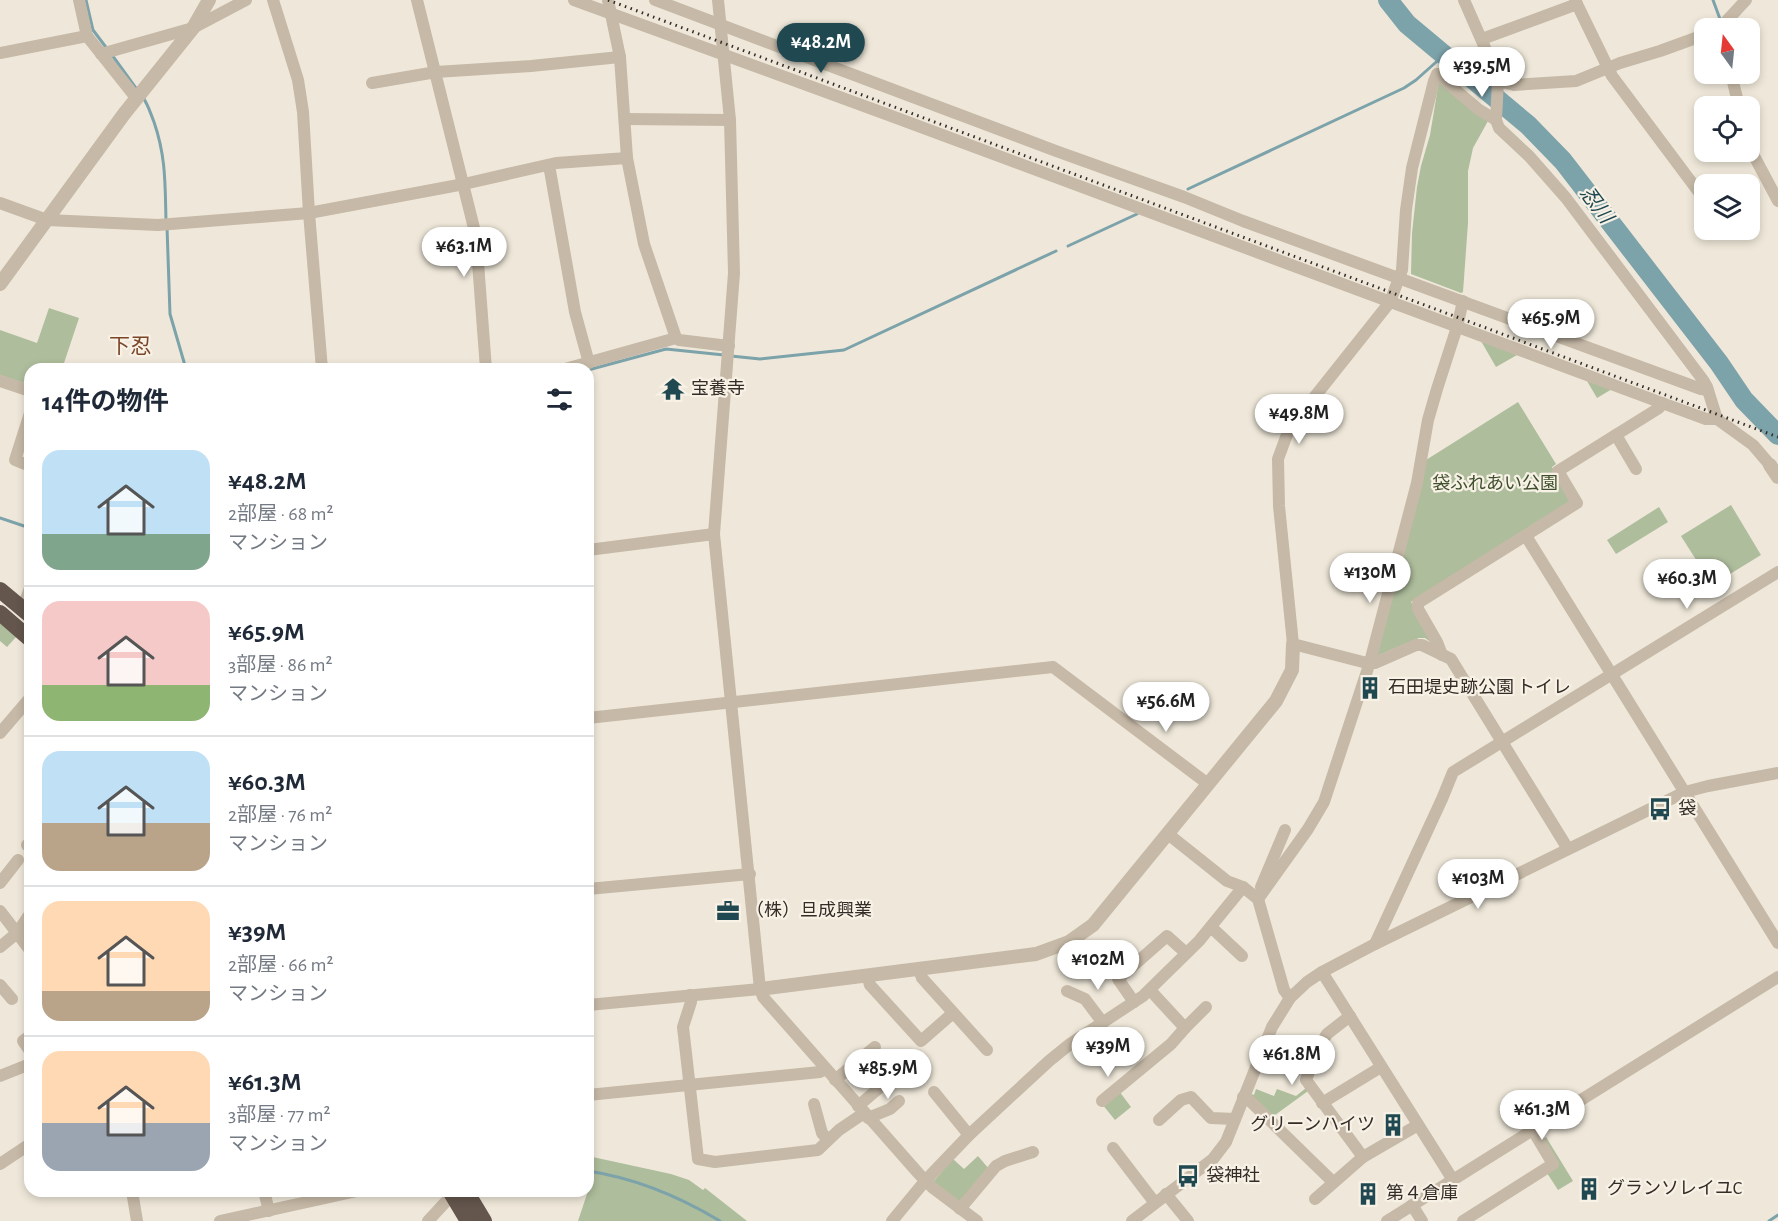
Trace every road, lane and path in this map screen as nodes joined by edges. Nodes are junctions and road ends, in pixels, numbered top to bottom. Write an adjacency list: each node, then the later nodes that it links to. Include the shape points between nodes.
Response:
1 (79, 0): 17 (street)
2 (209, 0): 16 (street)
3 (246, 0): 16 (street)
4 (273, 0): 39 (street, via 300,90)
5 (417, 0): 25 (street)
6 (573, 0): 13 (street)
7 (608, 0): 13 (street)
8 (655, 0): 15 (street)
9 (718, 0): 15 (street)
10 (1464, 0): 18 (street)
11 (1746, 0): 14 (street)
12 (1576, 2): 18 (street); 24 (street)
13 (612, 15): 21 (street); 23 (street)
14 (1729, 18)
15 (721, 24): 21 (street); 41 (street)
16 (193, 28): 22 (street); 28 (street)
17 (87, 36): 20 (street); 22 (street)
18 (1482, 39): 26 (street)
19 (1694, 39): 24 (street)
20 (0, 53)
21 (723, 53): 31 (street); 44 (street)
22 (101, 54): 28 (street)
23 (620, 57): 25 (street); 30 (street)
24 (1608, 68): 26 (street, via 1570,82 1514,85); 36 (street)
25 (436, 72): 27 (street); 35 (street)
26 (1498, 81): 29 (street)
27 (372, 83)
28 (137, 99): 40 (street)
29 (1497, 118): 41 (street, via 1478,109 1437,75 1412,168); 53 (street, via 1499,128 1566,198)
30 (625, 119): 31 (street); 32 (street)
31 (730, 120): 47 (street, via 734,273)
32 (627, 158): 34 (street); 46 (street, via 644,244)
33 (1757, 162): 37 (street)
34 (549, 165): 35 (street); 50 (street, via 575,312)
35 (464, 184): 39 (street); 49 (street, via 476,236)
36 (1694, 185)
37 (1778, 201)
38 (0, 203): 40 (street)
39 (309, 213): 40 (street, via 158,225); 48 (street)
40 (47, 220): 42 (street)
41 (1401, 278): 43 (street); 44 (street)
42 (0, 284)
43 (1463, 301): 45 (street); 53 (street)
44 (1390, 302): 45 (street); 69 (street, via 1290,429 1278,459)
45 (1457, 327): 54 (street); 71 (street, via 1428,420 1418,483)
46 (676, 338): 47 (street); 50 (street)
47 (729, 346): 61 (street)
48 (322, 363)
49 (486, 363)
50 (589, 363)
51 (0, 381): 52 (street)
52 (24, 389)
53 (1708, 390): 55 (street)
54 (1662, 403): 55 (street, via 1706,419); 57 (street)
55 (1717, 419): 60 (street, via 1753,445)
56 (24, 432): 58 (street, via 15,460)
57 (1616, 435): 59 (street); 62 (street, via 1558,471 1577,503)
58 (24, 464)
59 (1636, 469)
60 (1774, 471)
61 (714, 534): 63 (street); 73 (street)
62 (1526, 536): 70 (street, via 1418,603); 72 (street)
63 (594, 549)
64 (1778, 572): 72 (street)
65 (0, 590): 66 (highway)
66 (24, 604)
67 (0, 613): 68 (highway)
68 (24, 634)
69 (1293, 644): 71 (street); 79 (street, via 1292,670 1276,701)
70 (1442, 655): 71 (street, via 1416,645); 77 (street, via 1451,659)
71 (1370, 662): 89 (street, via 1324,802)
72 (1611, 674): 77 (street); 80 (street)
73 (731, 702): 75 (street); 79 (street, via 1053,667); 85 (street)
74 (24, 705): 76 (street)
75 (594, 717)
76 (0, 733)
77 (1502, 743): 83 (street); 96 (street, via 1453,772)
78 (1778, 773): 80 (street)
79 (1208, 784): 82 (street)
80 (1686, 792): 83 (street); 95 (street)
81 (1285, 830): 89 (street)
82 (1168, 834): 87 (street, via 1227,881); 100 (street, via 1093,925 1069,942 1036,954)
83 (1568, 849): 96 (street)
84 (18, 860): 86 (street)
85 (750, 874): 88 (street); 105 (street)
86 (0, 883)
87 (1243, 887): 89 (street); 92 (street)
88 (594, 888)
89 (1257, 898): 109 (street, via 1284,990)
90 (0, 911): 93 (street)
91 (24, 922): 93 (street)
92 (1211, 927): 98 (street); 99 (street)
93 (16, 933): 94 (street); 97 (street)
94 (24, 943)
95 (1778, 943)
96 (1375, 944): 101 (street)
97 (0, 947)
98 (1186, 953): 106 (street); 111 (street, via 1167,936 1118,979)
99 (1242, 956)
100 (919, 969): 102 (street); 114 (street, via 922,978)
101 (1322, 972): 109 (street); 115 (street)
102 (867, 975): 105 (street); 114 (street, via 870,985 921,1041)
103 (1778, 977): 138 (street)
104 (0, 985): 110 (street)
105 (760, 989): 108 (street); 122 (street)
106 (1150, 990): 111 (street); 117 (street)
107 (1067, 991): 116 (street, via 1085,999)
108 (690, 995): 112 (street); 126 (street, via 683,1027)
109 (1290, 998): 129 (street, via 1272,1027)
110 (12, 999)
111 (1134, 1002): 116 (street)
112 (594, 1004)
113 (1206, 1007): 117 (street)
114 (953, 1013): 119 (street)
115 (1350, 1016): 121 (street); 132 (street, via 1327,1034 1306,1080)
116 (1103, 1023): 139 (street, via 1070,1044)
117 (1185, 1028): 131 (street)
118 (875, 1047): 125 (street)
119 (987, 1050)
120 (24, 1066): 124 (street)
121 (1382, 1067): 132 (street); 137 (street)
122 (826, 1069): 125 (street); 126 (street)
123 (898, 1072): 134 (street)
124 (0, 1076)
125 (835, 1080): 134 (street)
126 (689, 1085): 128 (street); 140 (street, via 700,1160 715,1162 818,1150)
127 (934, 1092): 139 (street)
128 (594, 1094)
129 (1244, 1097): 135 (street); 148 (street)
130 (899, 1101): 134 (street, via 890,1109)
131 (1102, 1101)
132 (1322, 1103): 144 (street)
133 (814, 1104): 140 (street, via 822,1133)
134 (863, 1112): 140 (street); 147 (street)
135 (1235, 1119): 136 (street, via 1211,1118 1191,1097 1181,1100); 149 (street, via 1226,1142 1213,1159)
136 (1159, 1120)
137 (1418, 1125): 144 (street); 146 (street)
138 (1532, 1129): 146 (street); 172 (street, via 1553,1164)
139 (969, 1136): 147 (street)
140 (828, 1140)
141 (24, 1148): 145 (street)
142 (1113, 1148): 157 (street)
143 (1033, 1152): 159 (street, via 996,1166)
144 (1363, 1157): 148 (street)
145 (0, 1164)
146 (1453, 1180): 158 (street)
147 (925, 1181): 159 (street); 166 (street)
148 (1333, 1182): 156 (street)
149 (1166, 1194): 157 (street); 169 (street)
150 (133, 1197): 161 (street)
151 (266, 1197): 160 (street)
152 (312, 1197): 160 (street)
153 (451, 1197): 163 (street)
154 (458, 1197): 164 (highway)
155 (461, 1197): 165 (highway)
156 (1315, 1199)
157 (1155, 1203): 168 (street)
158 (1412, 1205): 170 (street); 171 (street)
159 (960, 1209): 167 (street)
160 (269, 1211): 162 (street)
161 (137, 1221)
162 (220, 1221)
163 (428, 1221)
164 (468, 1221)
165 (484, 1221)
166 (892, 1221)
167 (977, 1221)
168 (1132, 1221)
169 (1188, 1221)
170 (1387, 1221)
171 (1422, 1221)
172 (1463, 1221)

